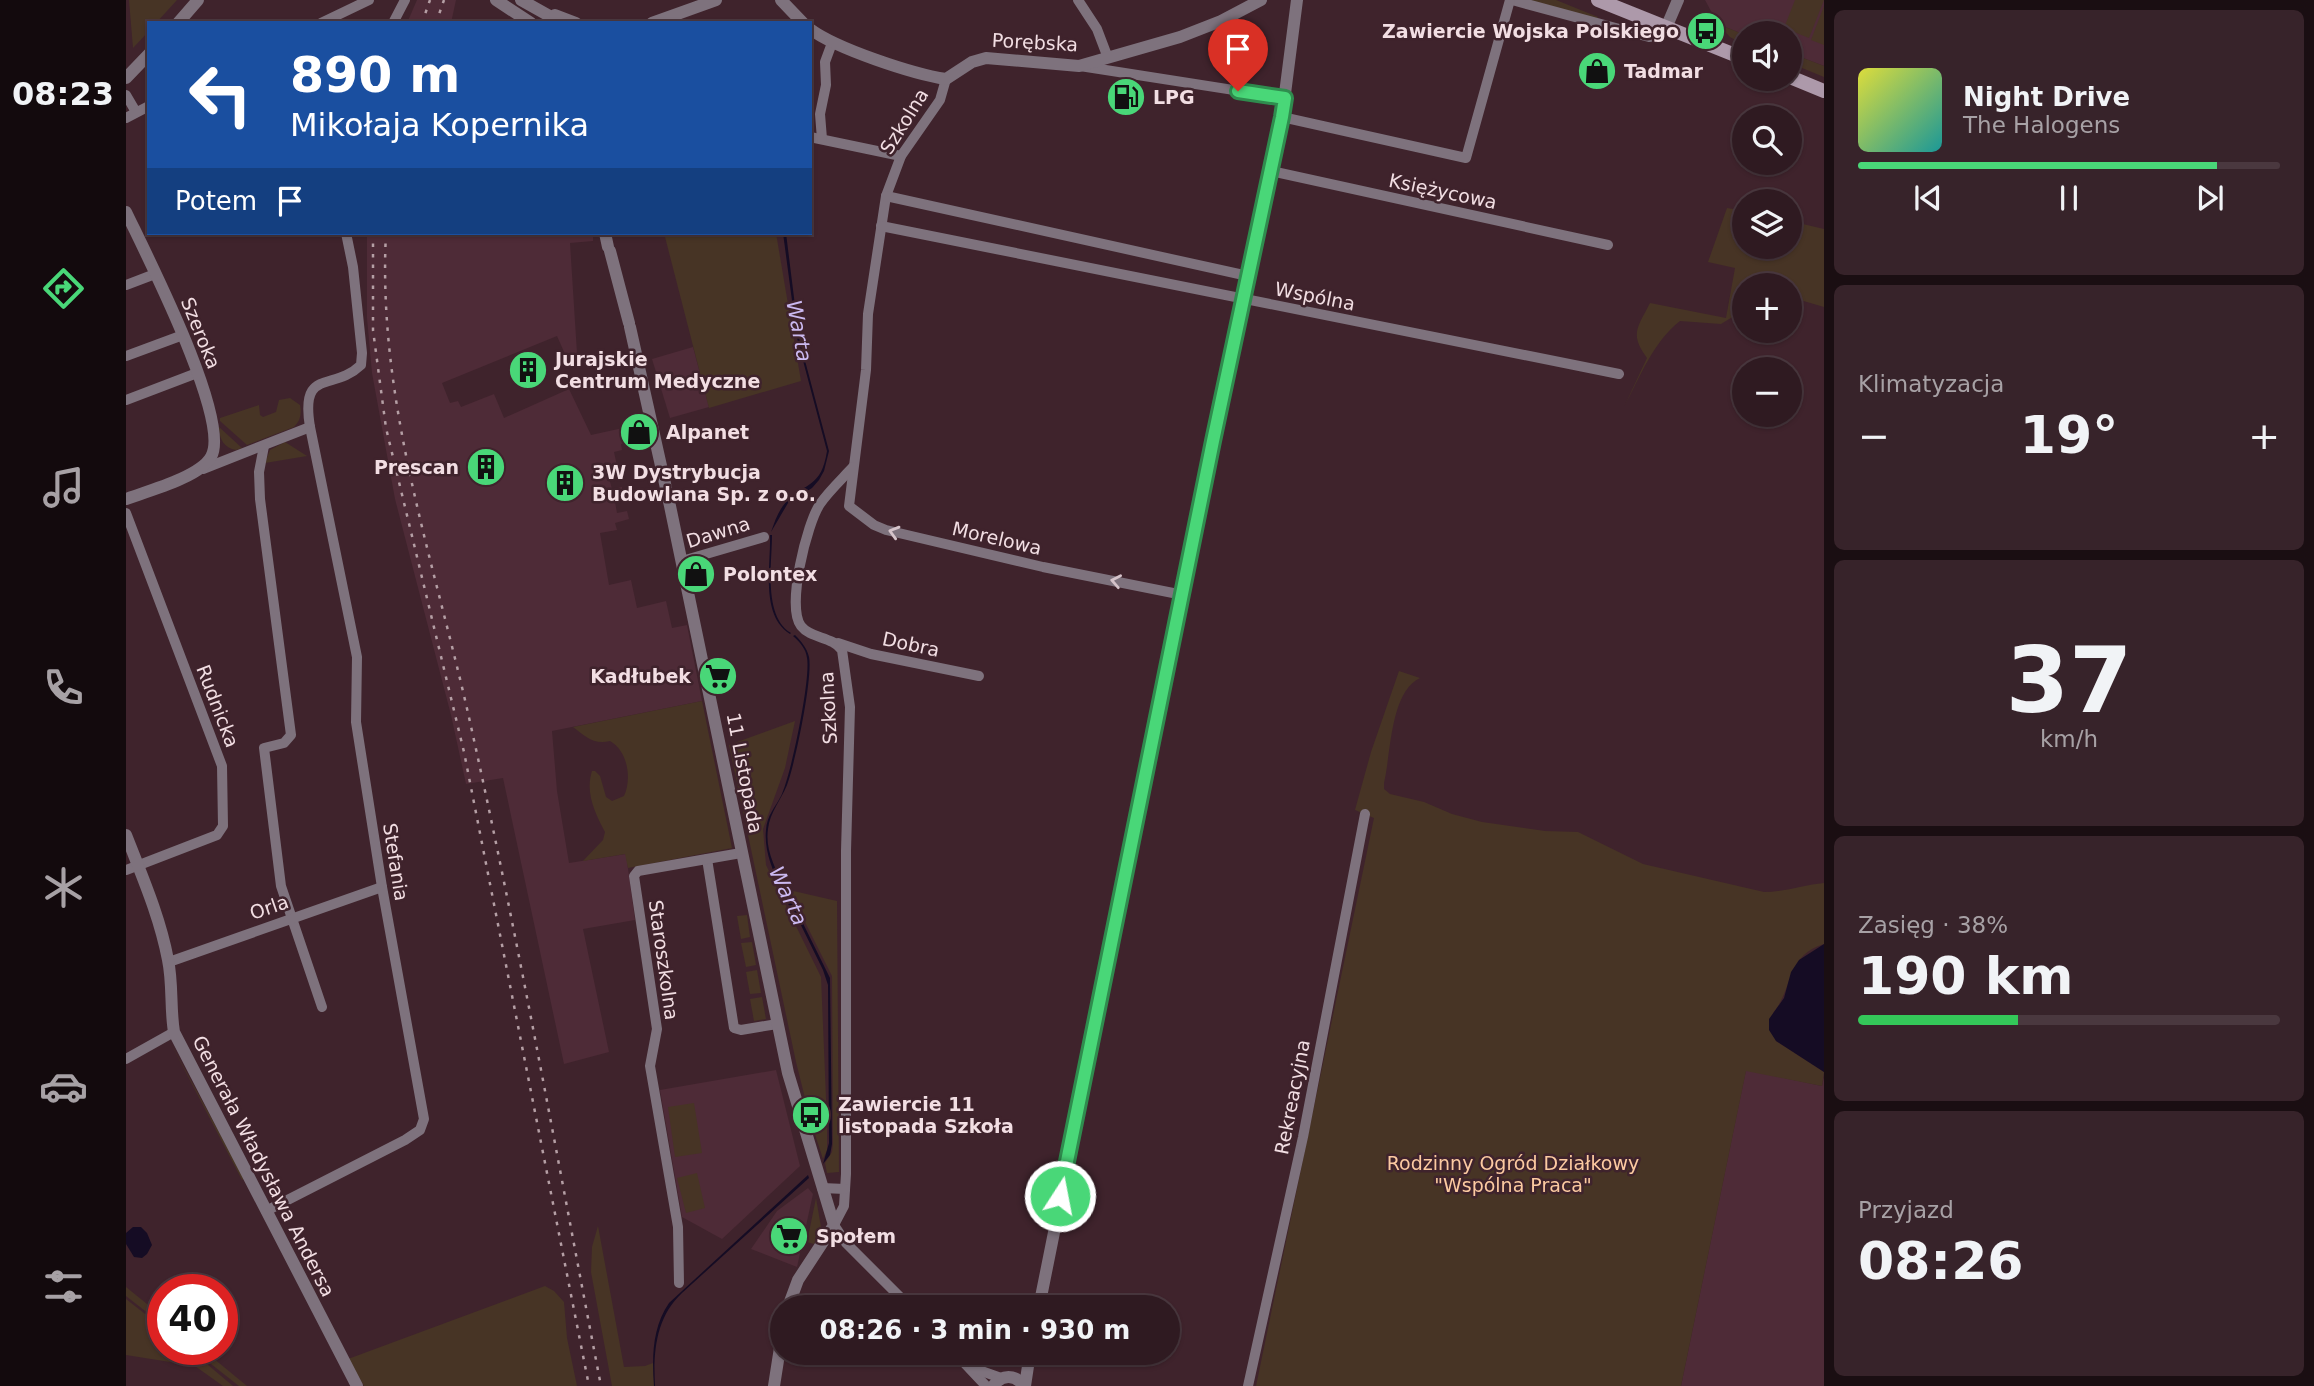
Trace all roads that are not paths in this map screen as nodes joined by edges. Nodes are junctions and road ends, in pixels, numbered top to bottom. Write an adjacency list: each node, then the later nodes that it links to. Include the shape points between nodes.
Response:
1 (198, 0): 15 (street)
2 (369, 0): 16 (street)
3 (405, 0): 17 (street)
4 (522, 0): 14 (street)
5 (716, 0): 21 (street)
6 (781, 0): 22 (street)
7 (1078, 0): 28 (street, via 1097,29)
8 (1261, 0): 28 (street, Porębska, via 1200,29)
9 (1297, 0): 35 (street)
10 (1511, 0): 23 (street, via 1649,37 1659,36); 38 (street, via 1466,158)
11 (1598, 0): 23 (main road)
12 (1678, 0): 23 (street)
13 (503, 2): 18 (street)
14 (545, 12): 19 (street); 20 (street)
15 (180, 21)
16 (325, 21)
17 (394, 21)
18 (528, 21)
19 (559, 21)
20 (570, 21)
21 (658, 21)
22 (801, 21)
23 (1667, 28): 26 (main road)
24 (812, 30): 25 (street)
25 (832, 43): 31 (street); 40 (street, via 825,62)
26 (1732, 54)
27 (147, 56): 30 (street)
28 (1108, 58): 29 (street, Porębska)
29 (1079, 66): 31 (street, Porębska, via 986,58); 35 (street)
30 (126, 78)
31 (946, 79): 41 (street, Szkolna, via 940,100)
32 (1802, 82): 33 (main road)
33 (1824, 91)
34 (126, 94): 37 (street)
35 (1285, 98): 38 (street)
36 (147, 107): 37 (street)
37 (131, 115)
38 (1282, 117): 42 (street)
39 (812, 137): 40 (street)
40 (822, 139): 41 (street)
41 (901, 156): 43 (street, Szkolna)
42 (1271, 172): 48 (street, Księżycowa); 50 (street)
43 (886, 196): 45 (street, Szkolna); 50 (street)
44 (126, 212): 49 (street, Szeroka)
45 (881, 226): 52 (street, Wspólna); 60 (street, Szkolna)
46 (346, 235): 58 (street, Stefania, via 362,362 355,370 314,389 307,402)
47 (606, 235): 65 (street, 11 Listopada)
48 (1608, 244)
49 (155, 274): 51 (street); 53 (street, Szeroka)
50 (1248, 275): 52 (street)
51 (126, 285)
52 (1243, 300): 56 (street, Wspólna); 66 (street)
53 (183, 335): 54 (street); 55 (street, Szeroka)
54 (126, 356)
55 (197, 373): 57 (street); 61 (street, Szeroka, via 215,439 212,455)
56 (1619, 374)
57 (126, 400)
58 (310, 427): 59 (street); 74 (street, Stefania, via 357,657 356,722)
59 (264, 446): 61 (street); 75 (street, via 260,499 291,735 284,743 264,748 278,869)
60 (853, 467): 66 (street, Morelowa, one-way to 60, via 886,530 849,506); 67 (street, Szkolna, via 819,505 810,523 796,593 799,624)
61 (199, 470): 62 (street)
62 (126, 499)
63 (126, 513): 73 (street, Rudnicka, via 222,766 220,833)
64 (764, 537): 65 (street, Dawna)
65 (682, 561): 71 (street, 11 Listopada)
66 (1183, 595): 88 (street)
67 (837, 643): 68 (street, Dobra); 82 (street, Szkolna, via 842,650 850,707)
68 (979, 676)
69 (1365, 814): 98 (street, Rekreacyjna, via 1303,1137)
70 (126, 835): 73 (street, Generała Władysława Andersa)
71 (741, 853): 72 (street, Staroszkolna); 78 (street, 11 Listopada)
72 (706, 859): 78 (street, via 734,1028); 85 (street, Staroszkolna, via 638,871 634,876 657,1030 651,1076 678,1227)
73 (132, 867): 76 (street, Generała Władysława Andersa, via 158,920)
74 (382, 887): 75 (street, Orla); 83 (street, Stefania, via 424,1114 422,1127)
75 (290, 918): 76 (street, Orla); 77 (street)
76 (169, 962): 79 (street, Generała Władysława Andersa)
77 (322, 1007)
78 (777, 1024): 81 (street, 11 Listopada)
79 (174, 1032): 80 (street); 83 (street, Generała Władysława Andersa)
80 (126, 1059)
81 (821, 1183): 82 (street); 84 (street, 11 Listopada)
82 (845, 1189): 84 (street, Szkolna, via 844,1209)
83 (266, 1211): 94 (street, Generała Władysława Andersa)
84 (834, 1224): 86 (street); 87 (street, via 846,1243)
85 (679, 1283)
86 (792, 1295)
87 (898, 1295)
88 (1041, 1295)
89 (777, 1365): 95 (street)
90 (1018, 1365): 93 (street)
91 (1028, 1365): 97 (street)
92 (969, 1367): 93 (street); 96 (street)
93 (1003, 1381): 97 (street)
94 (357, 1386)
95 (774, 1386)
96 (986, 1386)
97 (1024, 1386)
98 (1248, 1386)

